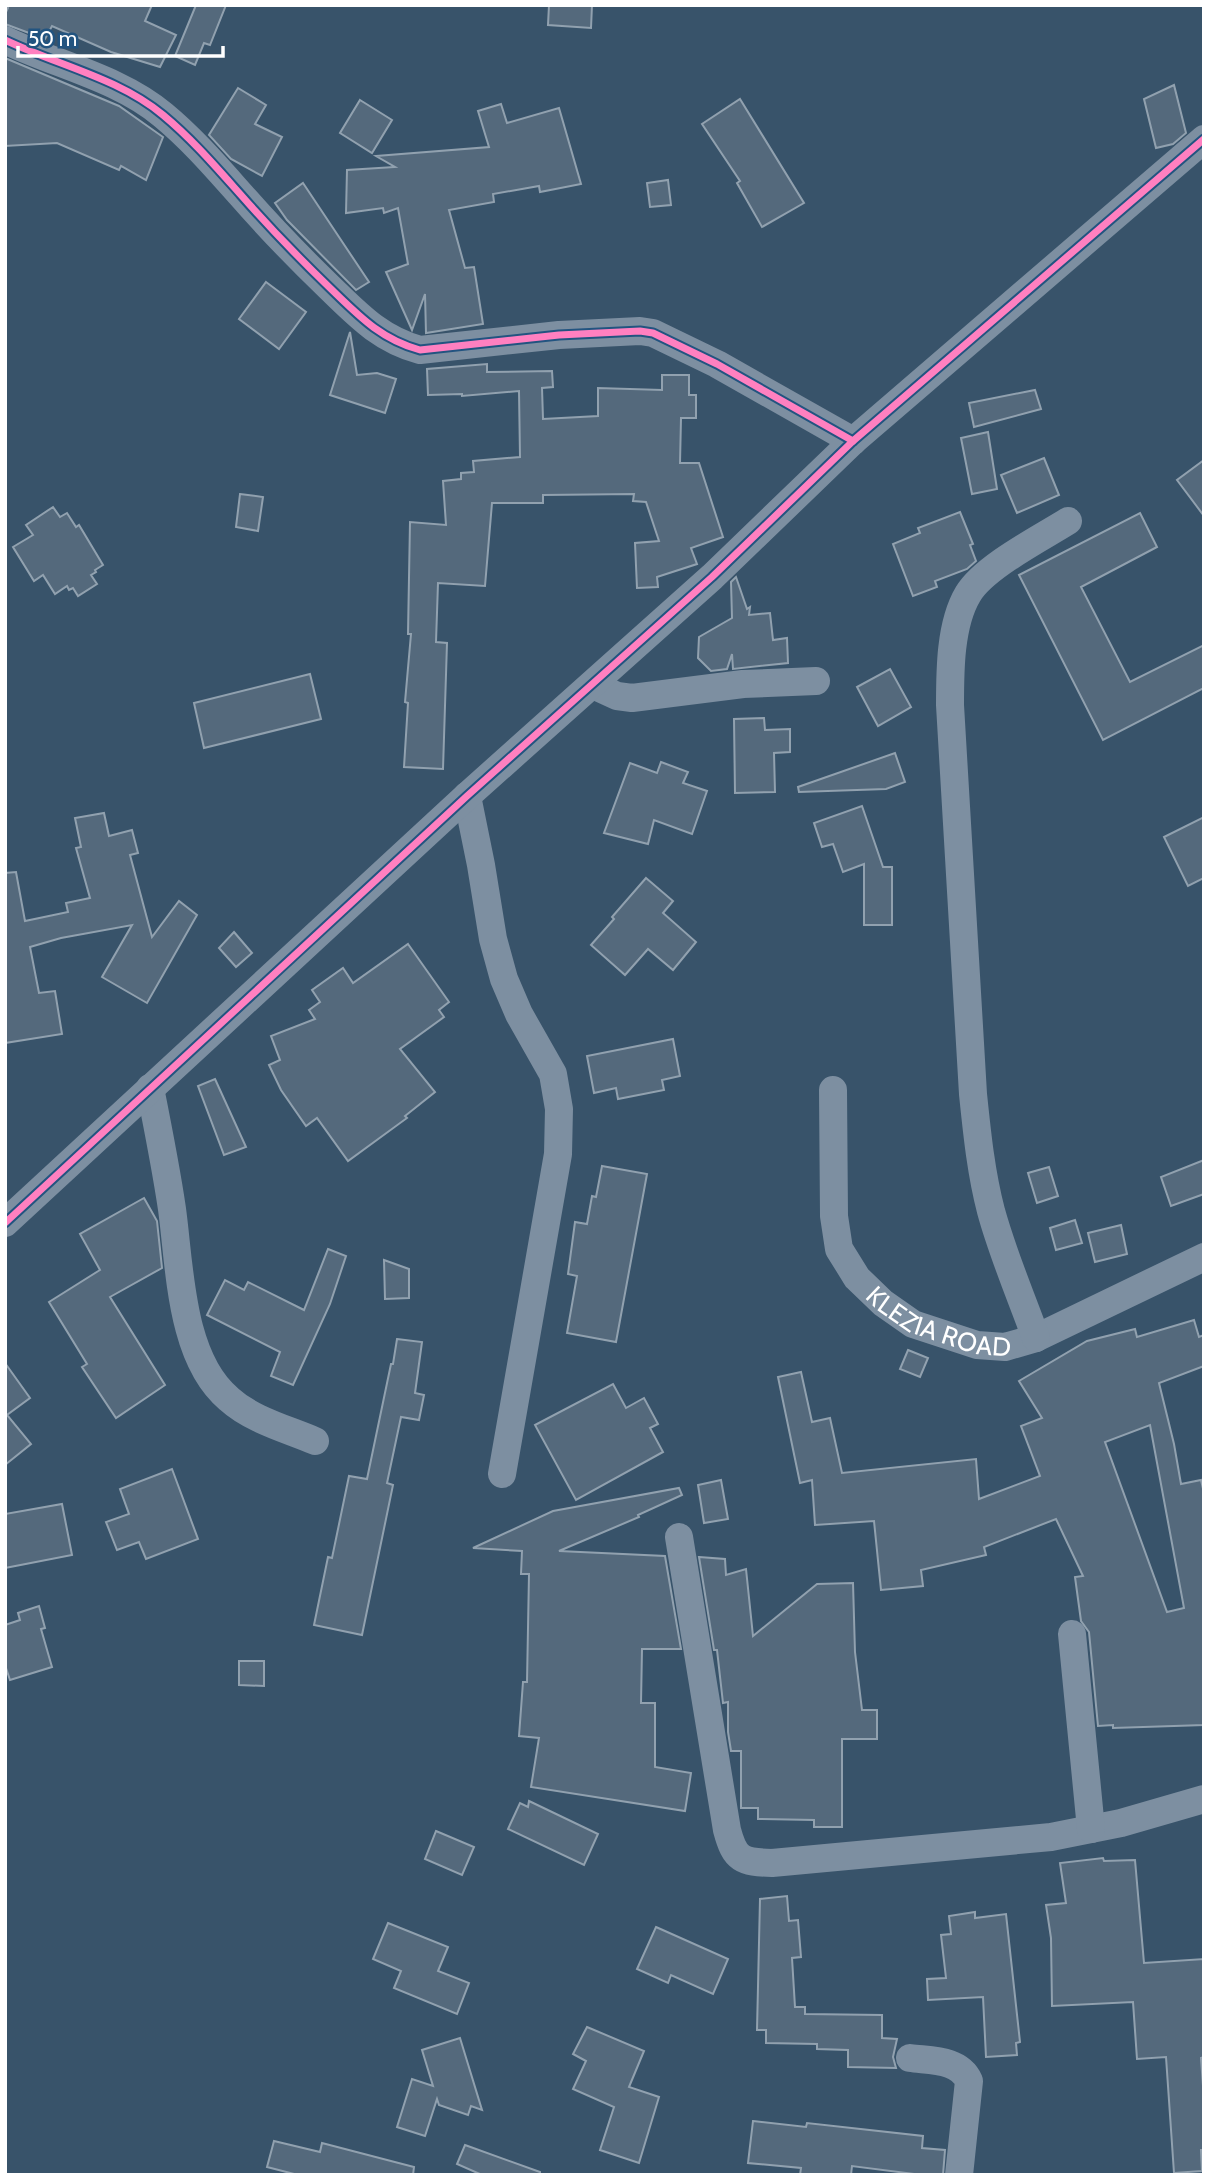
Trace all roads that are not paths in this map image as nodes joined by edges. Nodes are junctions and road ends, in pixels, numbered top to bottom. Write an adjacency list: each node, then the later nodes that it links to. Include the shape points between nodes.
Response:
1 (5, 40): 3 (street, via 149,104 189,137 293,251 384,337 419,350 640,331 718,364)
2 (1204, 139): 3 (street)
3 (853, 441): 6 (street)
4 (1068, 521): 12 (street, via 992,570 968,593 951,663 979,1149 991,1210)
5 (816, 681): 6 (street, via 743,684 632,698)
6 (593, 685): 7 (street)
7 (467, 796): 8 (street); 14 (street, via 504,979 553,1074 559,1110 558,1154)
8 (150, 1088): 10 (street); 13 (street, via 197,1352 228,1399 254,1416)
9 (833, 1090): 12 (street, KLEZIA ROAD, via 834,1216 839,1249 857,1278 913,1324 949,1337 1005,1347)
10 (5, 1223)
11 (1204, 1257): 12 (street, KLEZIA ROAD)
12 (1036, 1338)
13 (315, 1441)
14 (502, 1474)
15 (679, 1537): 18 (street, via 727,1830 739,1858 772,1863 1051,1837)
16 (1072, 1634): 18 (street)
17 (1204, 1799): 18 (street)
18 (1091, 1829)
19 (910, 2058): 20 (street, via 958,2067 969,2081)
20 (959, 2175)

